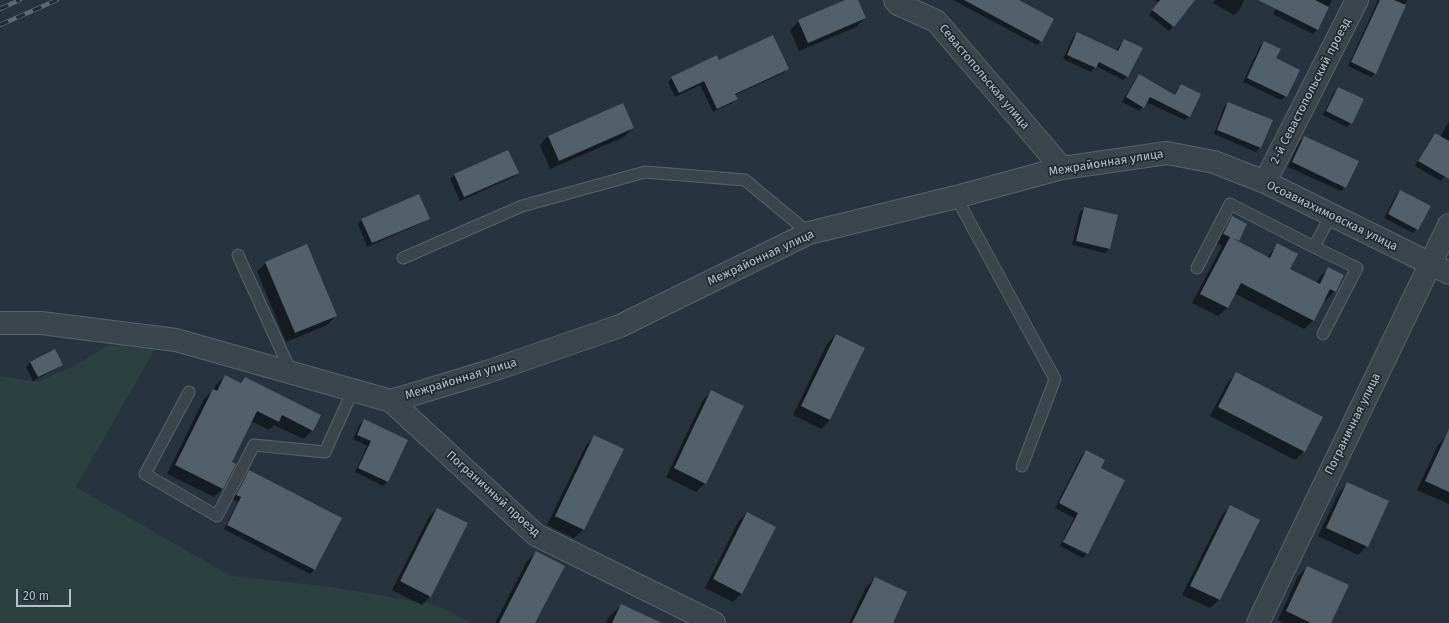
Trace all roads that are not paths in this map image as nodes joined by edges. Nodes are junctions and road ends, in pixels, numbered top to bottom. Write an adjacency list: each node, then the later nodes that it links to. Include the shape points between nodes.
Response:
1 (895, 0): 4 (street, Севастопольская улица, via 898,4 936,21)
2 (1357, 0): 5 (street, 2-й Севастопольский проезд)
3 (1214, 162): 4 (street, Межрайонная улица, via 1166,153); 5 (street, Осоавиахимовская улица)
4 (1062, 168): 6 (street, Межрайонная улица)
5 (1265, 182): 7 (street, Осоавиахимовская улица)
6 (956, 197): 9 (street, Межрайонная улица); 22 (lane, via 1055,379)
7 (1331, 215): 10 (lane); 13 (street, Осоавиахимовская улица)
8 (1449, 225): 13 (street, Пограничная улица)
9 (809, 232): 12 (lane, via 745,180 645,172 522,206); 21 (street, Межрайонная улица, via 620,326 487,372)
10 (1314, 247): 14 (lane, via 1230,204); 17 (lane, via 1357,268)
11 (238, 255): 18 (lane)
12 (403, 258)
13 (1430, 264): 15 (street, Осоавиахимовская улица); 24 (street, Пограничная улица)
14 (1197, 268)
15 (1449, 273)
16 (0, 323): 18 (street, via 41,323 176,340)
17 (1323, 334)
18 (291, 373): 19 (street)
19 (353, 390): 20 (lane, via 325,452 254,445 217,516 145,474); 21 (street)
20 (189, 392)
21 (390, 401): 23 (street, Пограничный проезд, via 536,535)
22 (1022, 466)
23 (714, 623)
24 (1258, 623)

